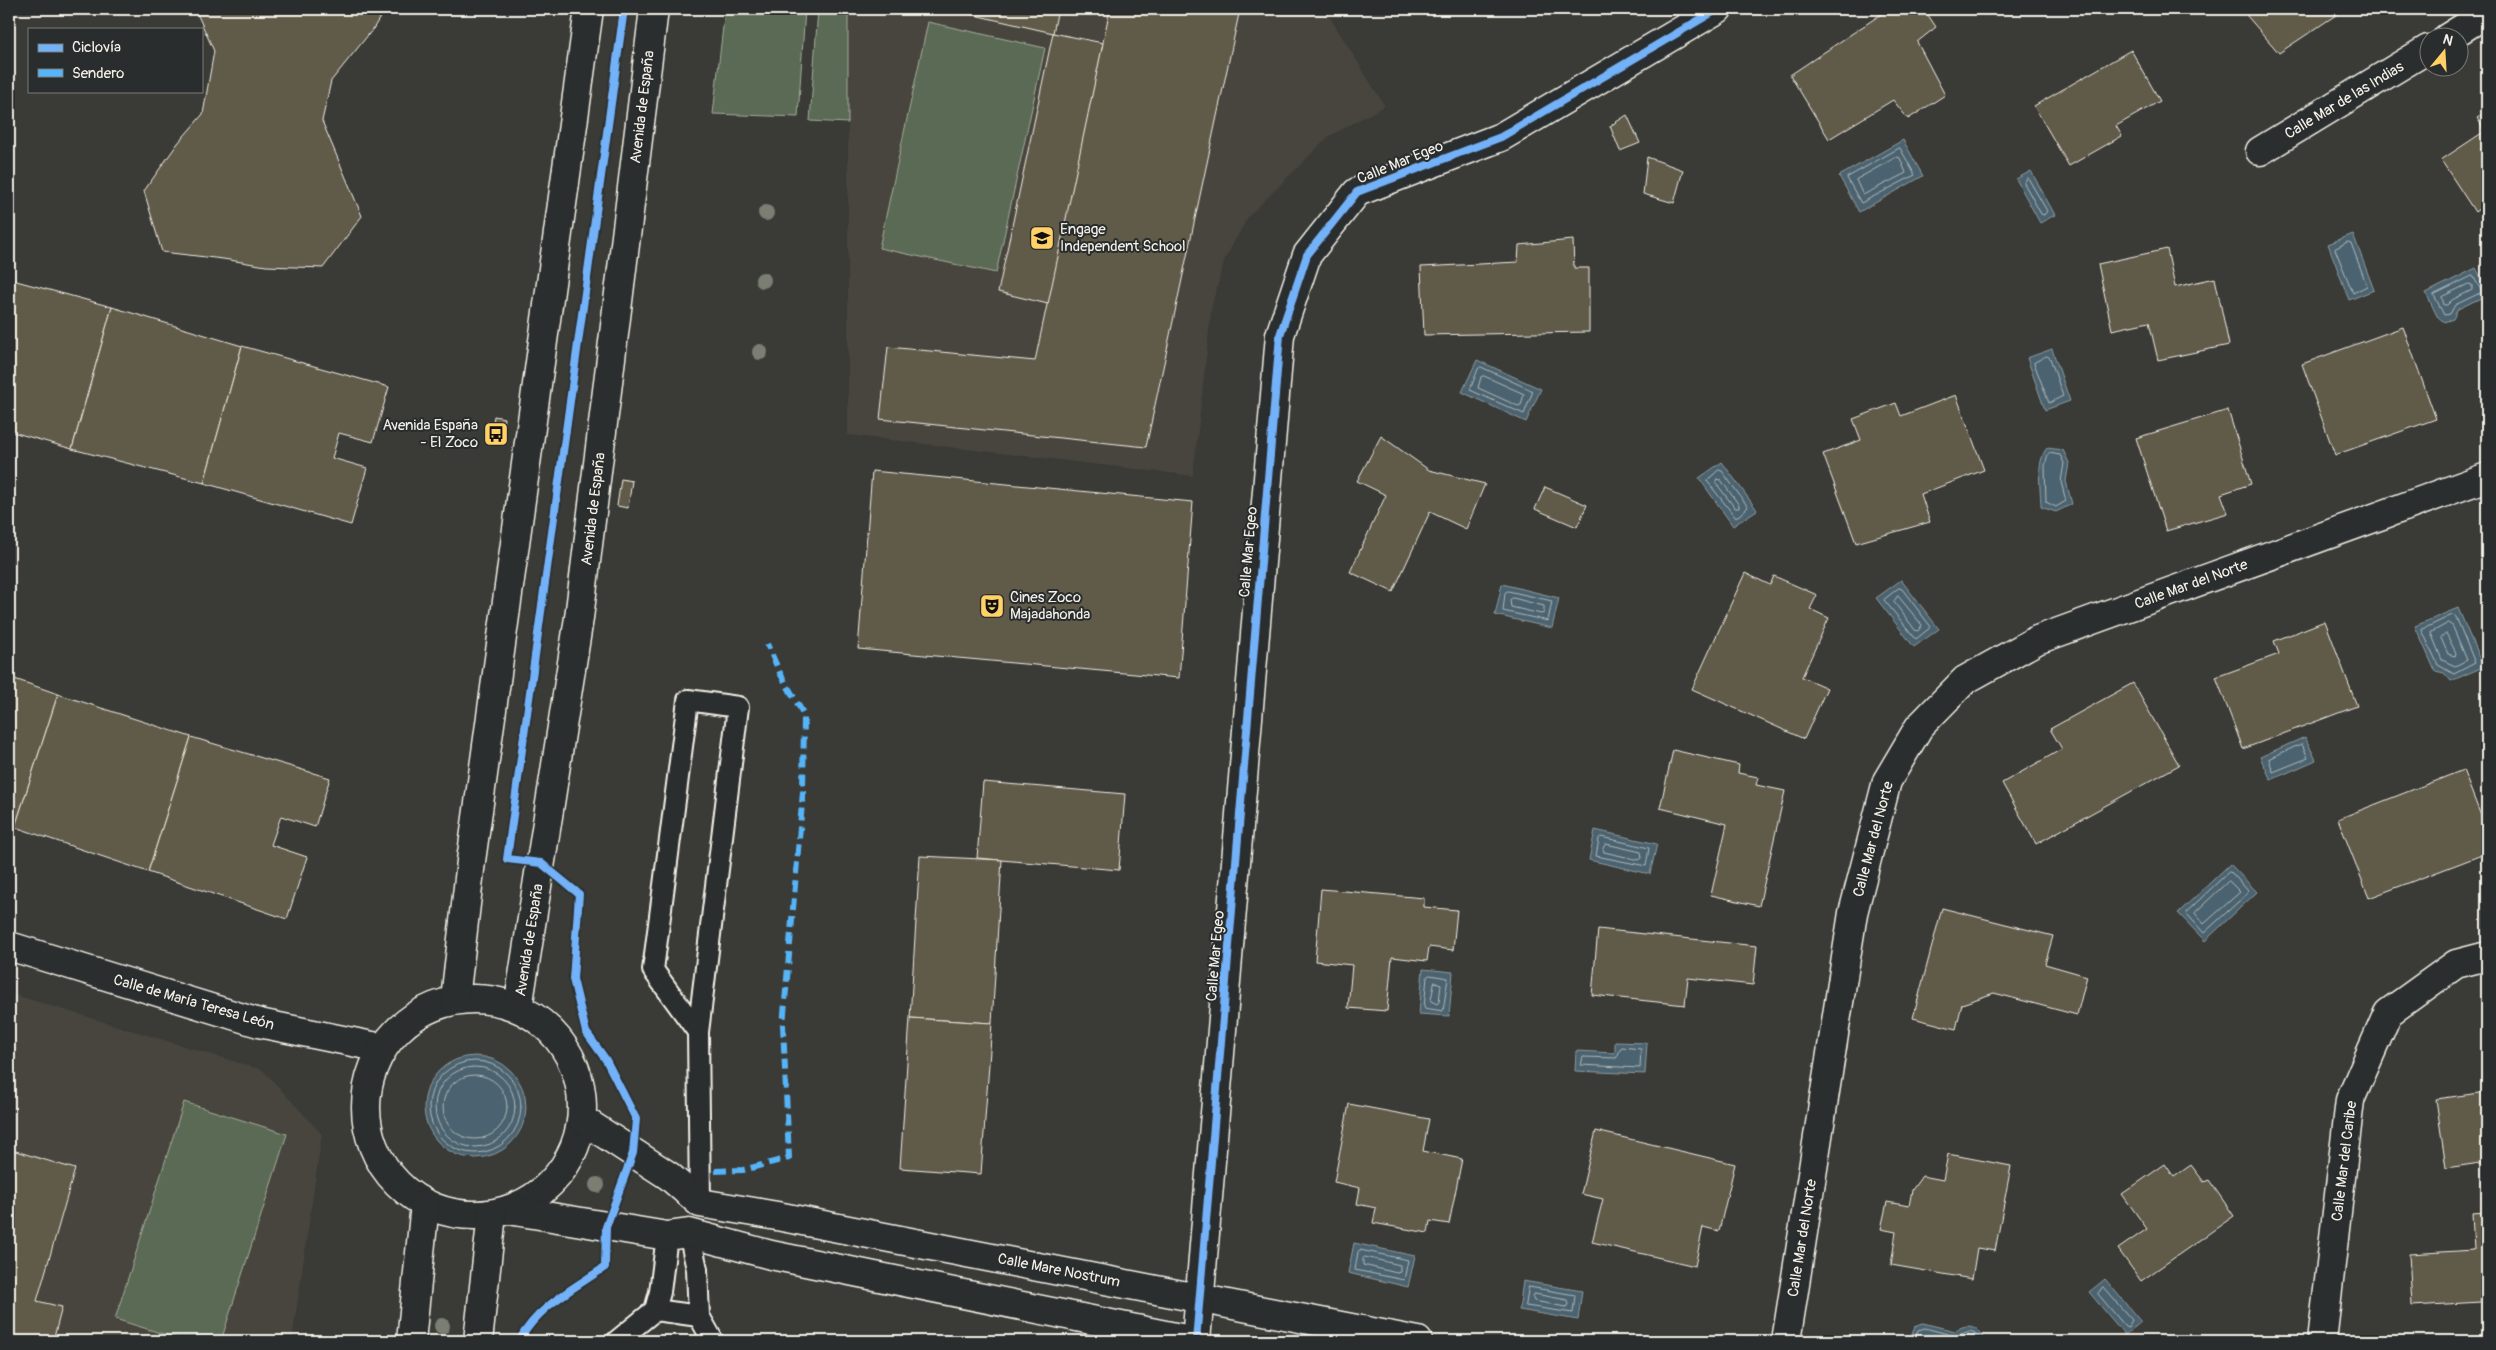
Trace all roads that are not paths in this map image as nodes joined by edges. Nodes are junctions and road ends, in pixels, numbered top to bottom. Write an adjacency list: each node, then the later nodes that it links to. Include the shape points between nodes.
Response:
1 (590, 9): 11 (street)
2 (654, 9): 12 (street, Avenida de España, via 579,618)
3 (1718, 9): 20 (street, Calle Mar Egeo, via 1501,137 1357,192 1308,255 1280,335)
4 (2487, 13): 5 (street)
5 (2463, 28)
6 (2418, 55): 7 (street, Calle Mar de las Indias)
7 (2260, 151)
8 (2487, 477): 29 (street, Calle Mar del Norte, via 2037,640 1965,680 1919,727 1887,781 1854,913)
9 (9, 946): 14 (street, Calle de María Teresa León, via 259,1023)
10 (2487, 956): 30 (street, Calle Mar del Caribe, via 2456,964 2388,1013 2350,1100)
11 (455, 999): 12 (street, via 487,999); 14 (street, via 427,1008 402,1025)
12 (518, 1008): 15 (street, via 547,1026 569,1053 582,1085)
13 (698, 1032): 13 (lane, via 738,707 688,700 653,970); 16 (lane)
14 (382, 1048): 17 (street, via 370,1076 365,1106 370,1135 386,1169 401,1186)
15 (583, 1120): 16 (street, via 668,1176); 18 (street, via 575,1150 559,1176 536,1197)
16 (700, 1203): 19 (street, via 710,1214 709,1226 698,1234); 20 (street, Calle Mare Nostrum)
17 (425, 1204): 18 (street, via 458,1214); 23 (street)
18 (500, 1212): 19 (street); 24 (street)
19 (678, 1235): 21 (lane); 22 (lane, via 697,1269); 27 (street)
20 (1200, 1298): 27 (street, Calle Mar Egeo); 28 (street, Calle Mare Nostrum)
21 (655, 1310): 22 (lane); 25 (lane)
22 (699, 1316): 26 (lane)
23 (411, 1341)
24 (478, 1341)
25 (617, 1341)
26 (713, 1341)
27 (1195, 1341)
28 (1418, 1341)
29 (1786, 1341)
30 (2322, 1341)

